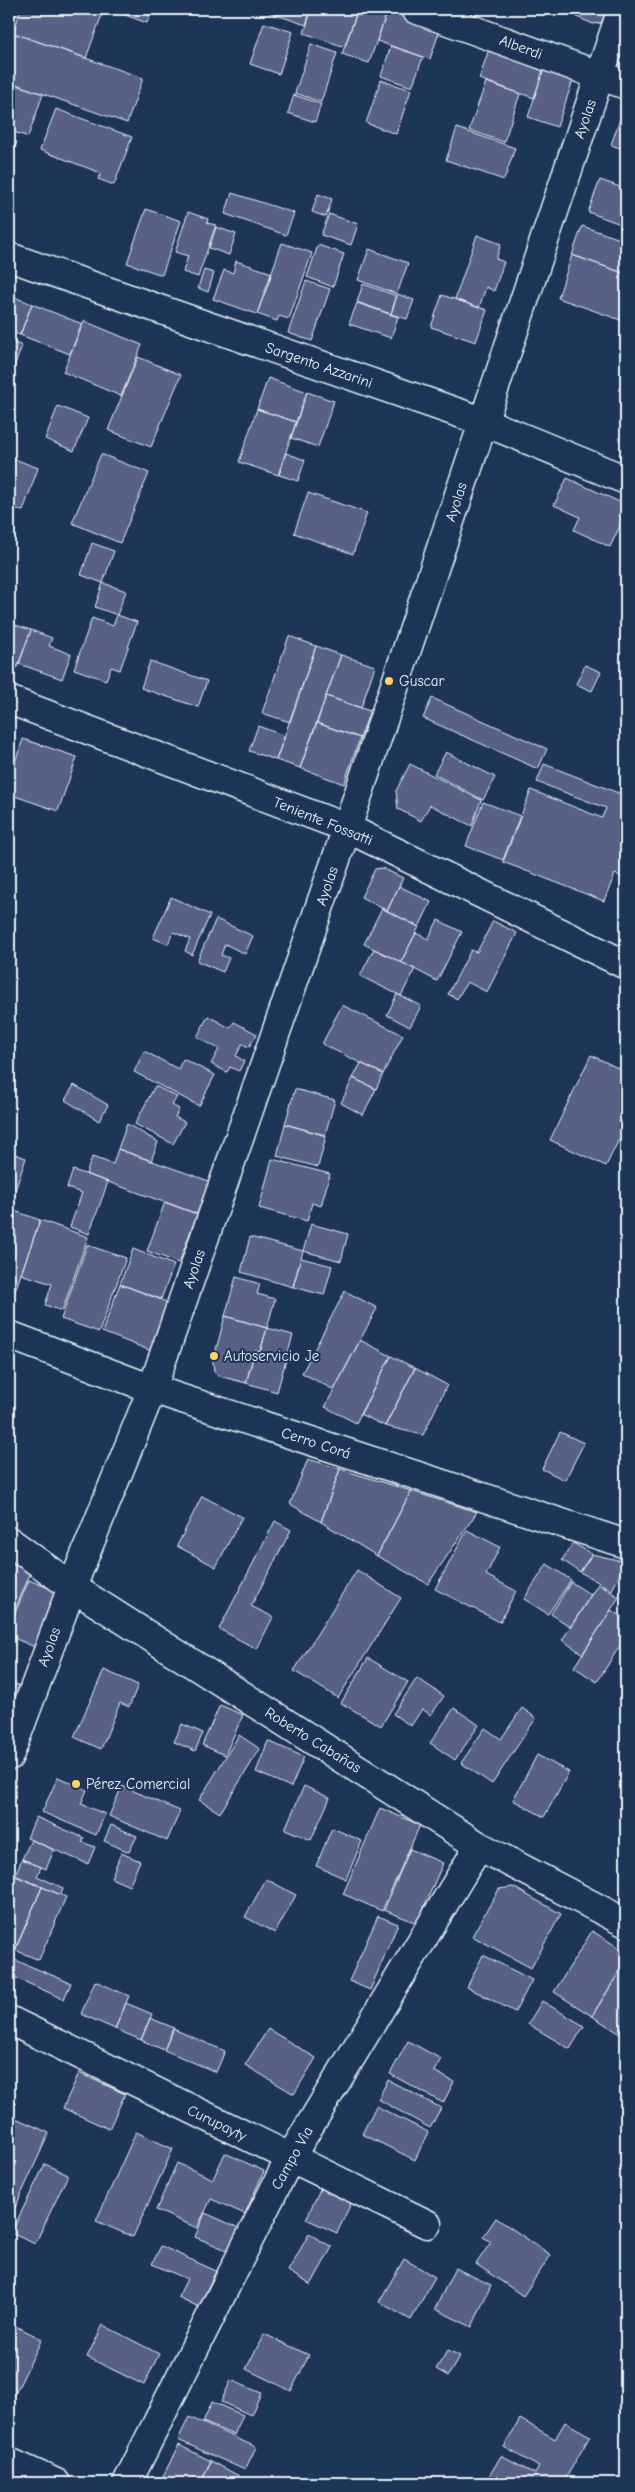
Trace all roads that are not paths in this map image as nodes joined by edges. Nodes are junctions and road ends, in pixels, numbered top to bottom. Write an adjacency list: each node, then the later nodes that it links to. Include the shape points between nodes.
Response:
1 (416, 9): 3 (street, Alberdi)
2 (622, 9): 3 (street, Ayolas)
3 (600, 75): 4 (street, Alberdi); 6 (street, Ayolas)
4 (626, 85)
5 (9, 258): 6 (street, Sargento Azzarini)
6 (482, 421): 7 (street, Sargento Azzarini); 9 (street, Ayolas)
7 (626, 480)
8 (9, 700): 9 (street, Teniente Fossatti)
9 (347, 828): 10 (street, Teniente Fossatti); 12 (street, Ayolas)
10 (626, 965)
11 (9, 1335): 12 (street, Cerro Corá)
12 (152, 1389): 14 (street, Cerro Corá); 15 (street, Ayolas)
13 (9, 1541): 15 (street, Roberto Cabañas)
14 (626, 1544)
15 (72, 1587): 16 (street, Ayolas); 17 (street, Roberto Cabañas)
16 (9, 1756)
17 (479, 1846): 18 (street, Roberto Cabañas); 20 (street, Campo Vìa)
18 (626, 1923)
19 (9, 2020): 20 (street, Curupayty)
20 (290, 2158): 21 (street, Curupayty); 24 (street, Campo Vìa)
21 (427, 2224)
22 (9, 2462): 23 (street)
23 (56, 2483)
24 (127, 2483)

